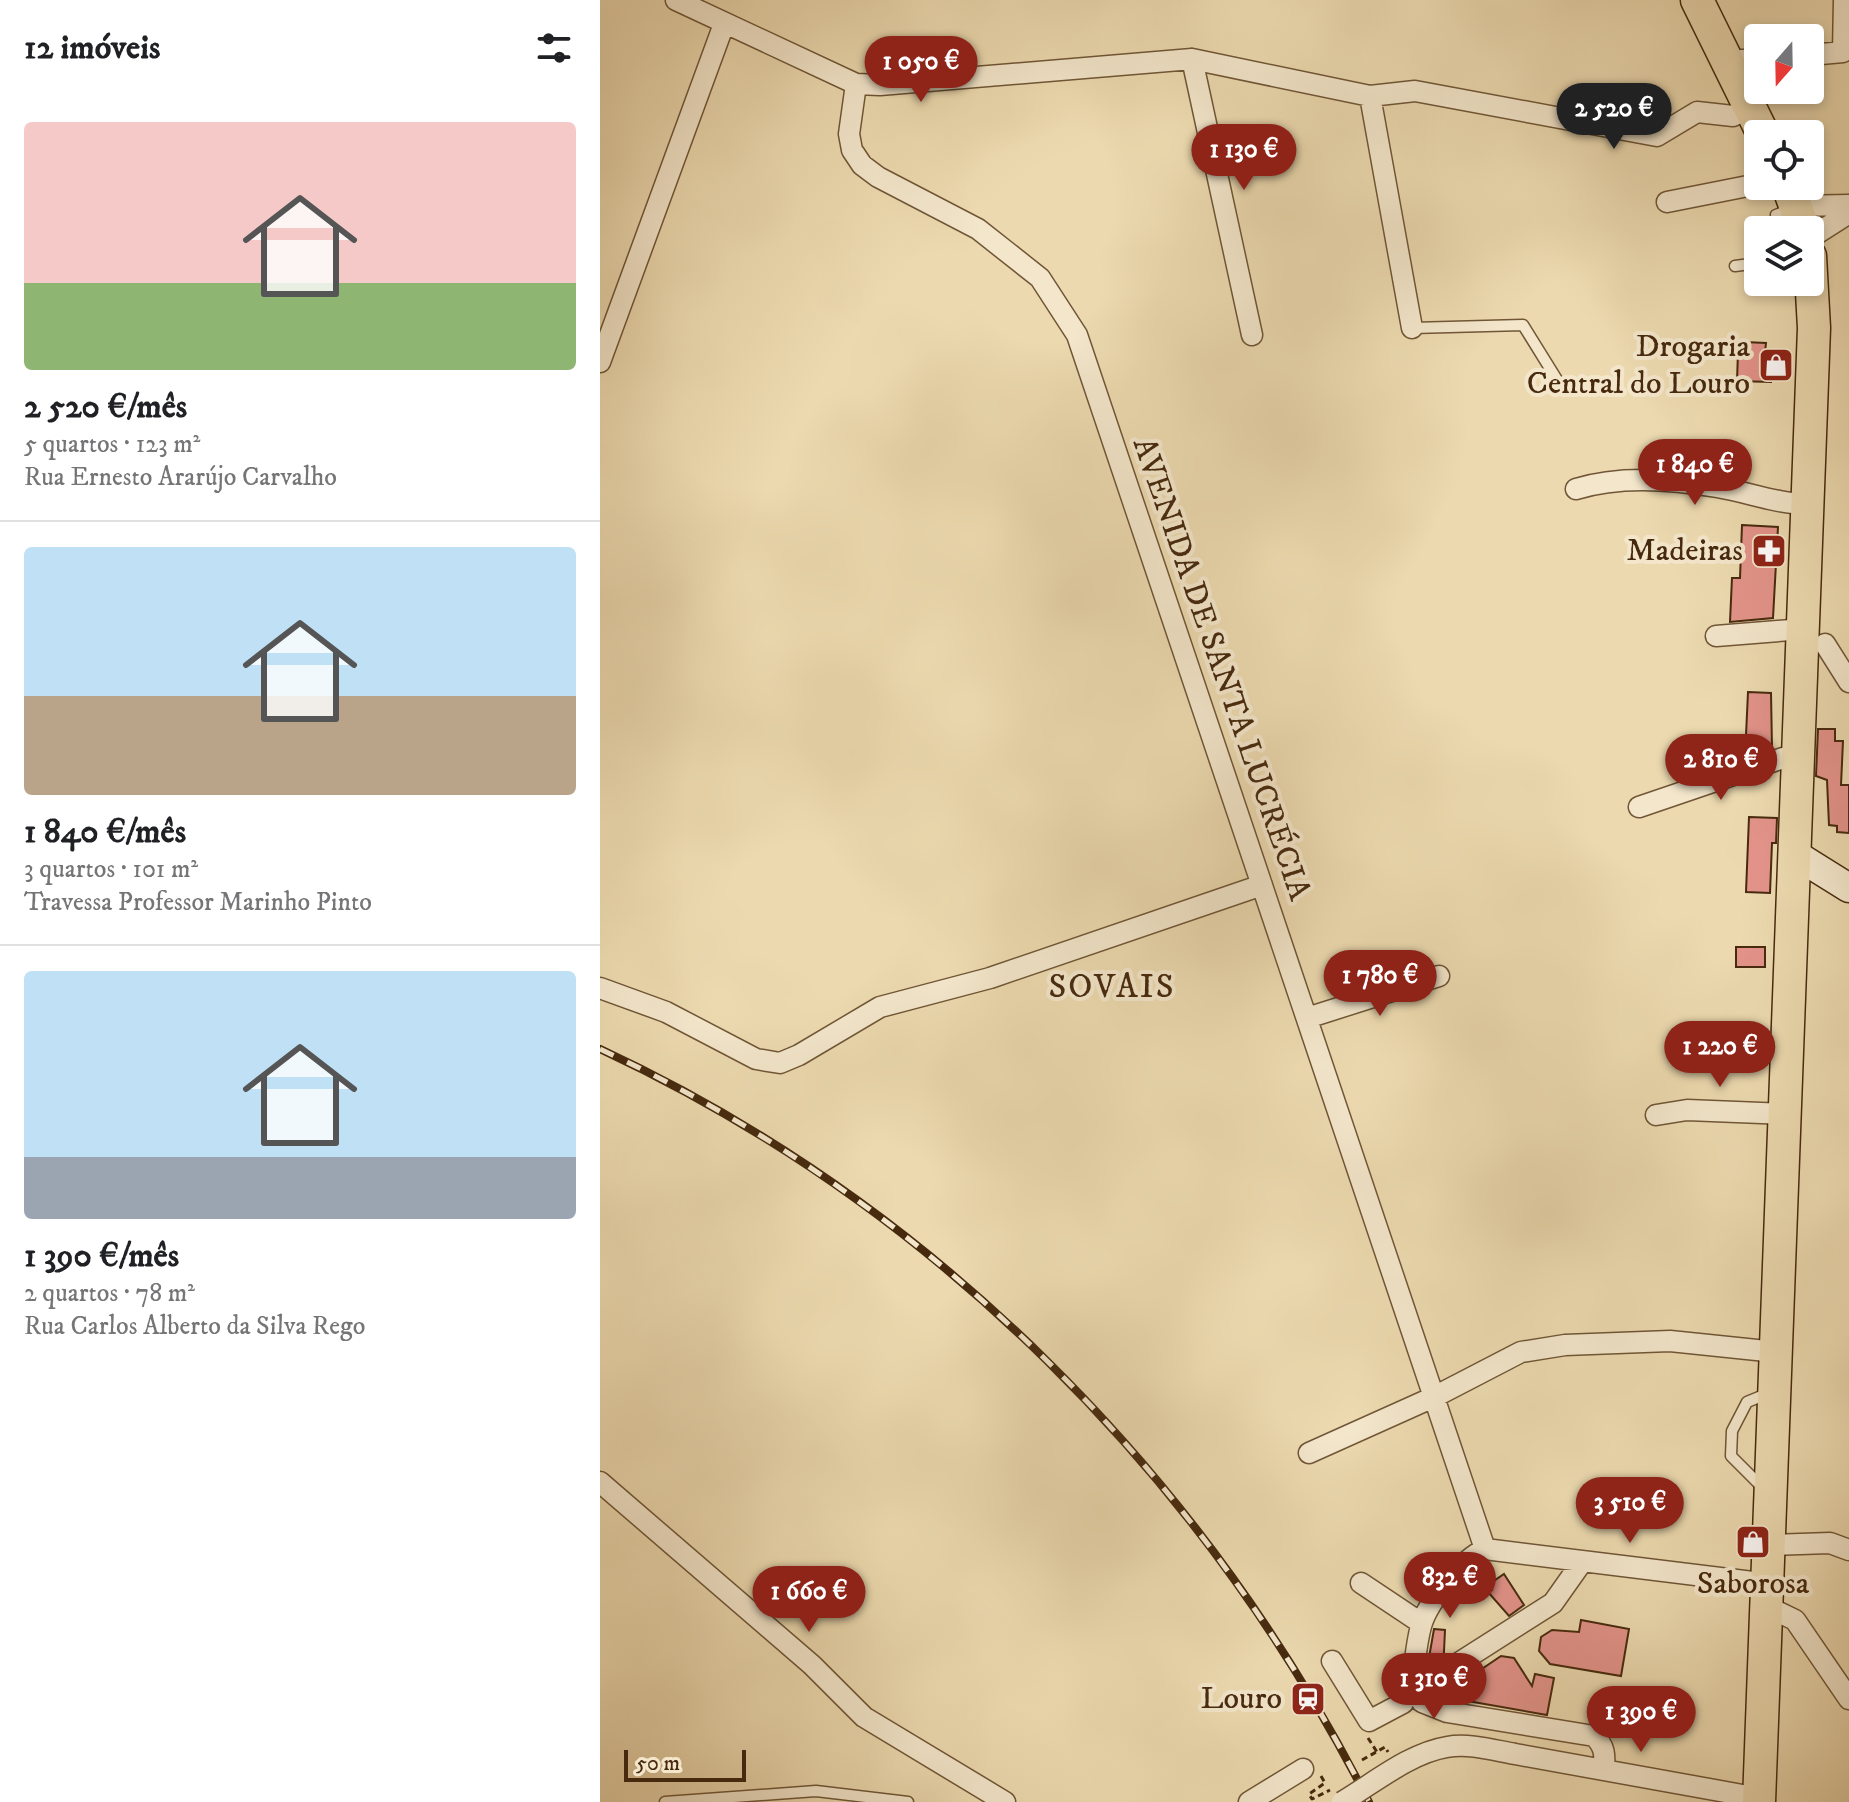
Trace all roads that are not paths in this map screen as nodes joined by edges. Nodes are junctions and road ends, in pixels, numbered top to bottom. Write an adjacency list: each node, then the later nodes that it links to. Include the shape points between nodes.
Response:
1 (676, 0): 4 (street)
2 (1697, 0): 7 (main road)
3 (1844, 0): 5 (street, via 1843,52)
4 (724, 24): 8 (street); 23 (street)
5 (1824, 54)
6 (1192, 59): 8 (street); 9 (street); 22 (street)
7 (1743, 60): 11 (main road)
8 (856, 84): 34 (street, AVENIDA DE SANTA LUCRÉCIA, via 849,134 862,165 978,229 1040,278 1077,335)
9 (1370, 96): 10 (street, via 1415,91 1657,136 1697,112); 21 (street)
10 (1751, 120)
11 (1756, 120)
12 (1744, 187): 13 (street)
13 (1667, 202)
14 (1849, 205): 15 (street)
15 (1792, 213)
16 (1849, 213): 17 (street)
17 (1824, 229)
18 (1744, 265): 19 (lane)
19 (1735, 266)
20 (1812, 296): 26 (main road)
21 (1412, 328): 24 (lane, via 1523,325)
22 (1252, 335)
23 (600, 362)
24 (1559, 383)
25 (1576, 489): 26 (street, via 1629,479 1716,486)
26 (1808, 504): 28 (main road)
27 (1716, 636): 28 (street)
28 (1814, 637): 29 (street); 30 (main road)
29 (1849, 682)
30 (1796, 757): 31 (street); 32 (main road)
31 (1639, 807)
32 (1796, 855): 33 (main road); 35 (main road)
33 (1846, 879): 35 (main road)
34 (1262, 885): 37 (street, via 990,978 880,1007 780,1063 756,1059 666,1012); 38 (street, AVENIDA DE SANTA LUCRÉCIA)
35 (1794, 891): 39 (main road)
36 (1439, 976): 38 (street)
37 (600, 988)
38 (1307, 1018): 42 (street, AVENIDA DE SANTA LUCRÉCIA)
39 (1786, 1114): 40 (street, via 1687,1110); 41 (main road)
40 (1656, 1115)
41 (1776, 1352): 42 (street, via 1670,1341 1565,1345 1521,1352); 45 (main road)
42 (1436, 1396): 43 (street); 46 (street, AVENIDA DE SANTA LUCRÉCIA)
43 (1309, 1453)
44 (600, 1482): 62 (street, via 812,1665 864,1717)
45 (1770, 1545): 47 (street, via 1830,1543); 50 (main road)
46 (1485, 1549): 48 (street); 51 (street, via 1459,1567)
47 (1849, 1550)
48 (1582, 1562): 50 (street); 53 (street, via 1553,1603)
49 (1361, 1583): 51 (street)
50 (1768, 1596): 54 (street, via 1795,1620); 59 (main road)
51 (1421, 1623): 55 (street, via 1412,1683 1422,1688)
52 (1332, 1661): 55 (street, via 1369,1721)
53 (1454, 1666)
54 (1849, 1699)
55 (1413, 1702): 56 (street, via 1594,1736 1602,1743)
56 (1604, 1769): 58 (street, bridge, via 1472,1746 1447,1747); 59 (street)
57 (1295, 1774): 63 (street)
58 (1337, 1797)
59 (1759, 1800)
60 (665, 1802): 61 (lane, via 816,1791)
61 (908, 1802)
62 (1005, 1802)
63 (1249, 1802)

